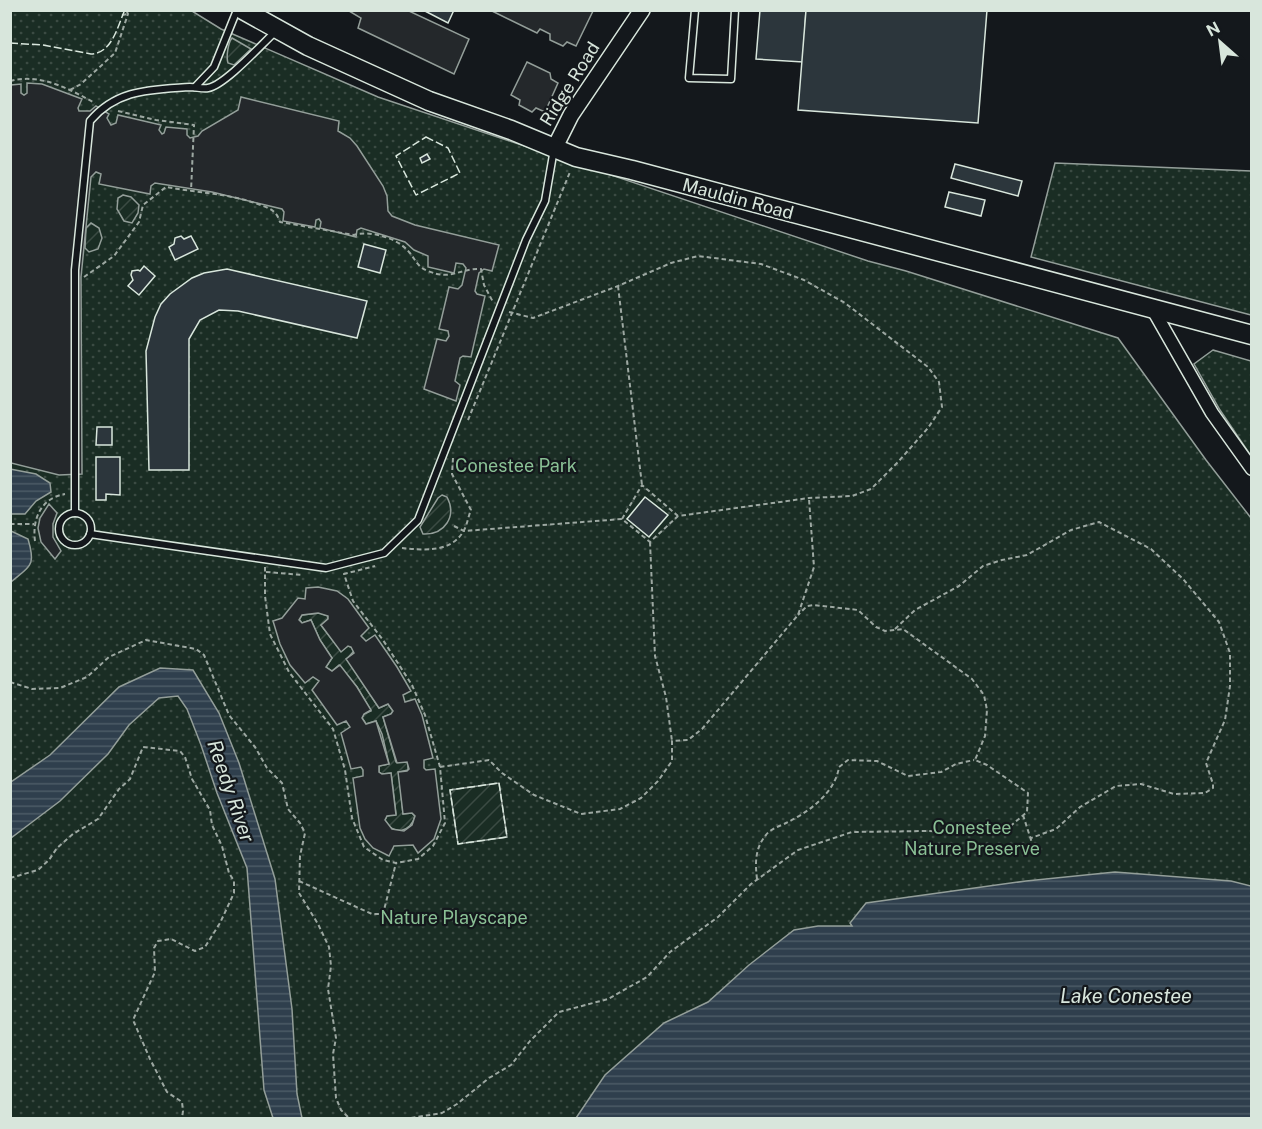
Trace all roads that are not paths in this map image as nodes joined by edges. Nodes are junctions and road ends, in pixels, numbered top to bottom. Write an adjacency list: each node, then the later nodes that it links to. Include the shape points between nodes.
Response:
1 (237, 10): 7 (lane, via 214,68)
2 (243, 10): 6 (main road, Mauldin Road)
3 (642, 10): 8 (street, Ridge Road, via 571,115)
4 (695, 10): 5 (lane, via 689,78 731,79)
5 (735, 10)
6 (278, 30): 7 (lane, via 225,79 209,88); 8 (main road, Mauldin Road, via 429,101)
7 (195, 87): 12 (lane, via 130,93 104,107 90,122 75,270)
8 (554, 149): 9 (main road, Mauldin Road); 13 (lane, via 545,201 526,240 418,520 384,553 326,568)
9 (1152, 308): 10 (main road, Mauldin Road); 11 (street, via 1212,413)
10 (1251, 335)
11 (1251, 469)
12 (75, 513): 13 (lane, via 88,520); 13 (lane, via 60,521 61,539 77,545)
13 (90, 534)

